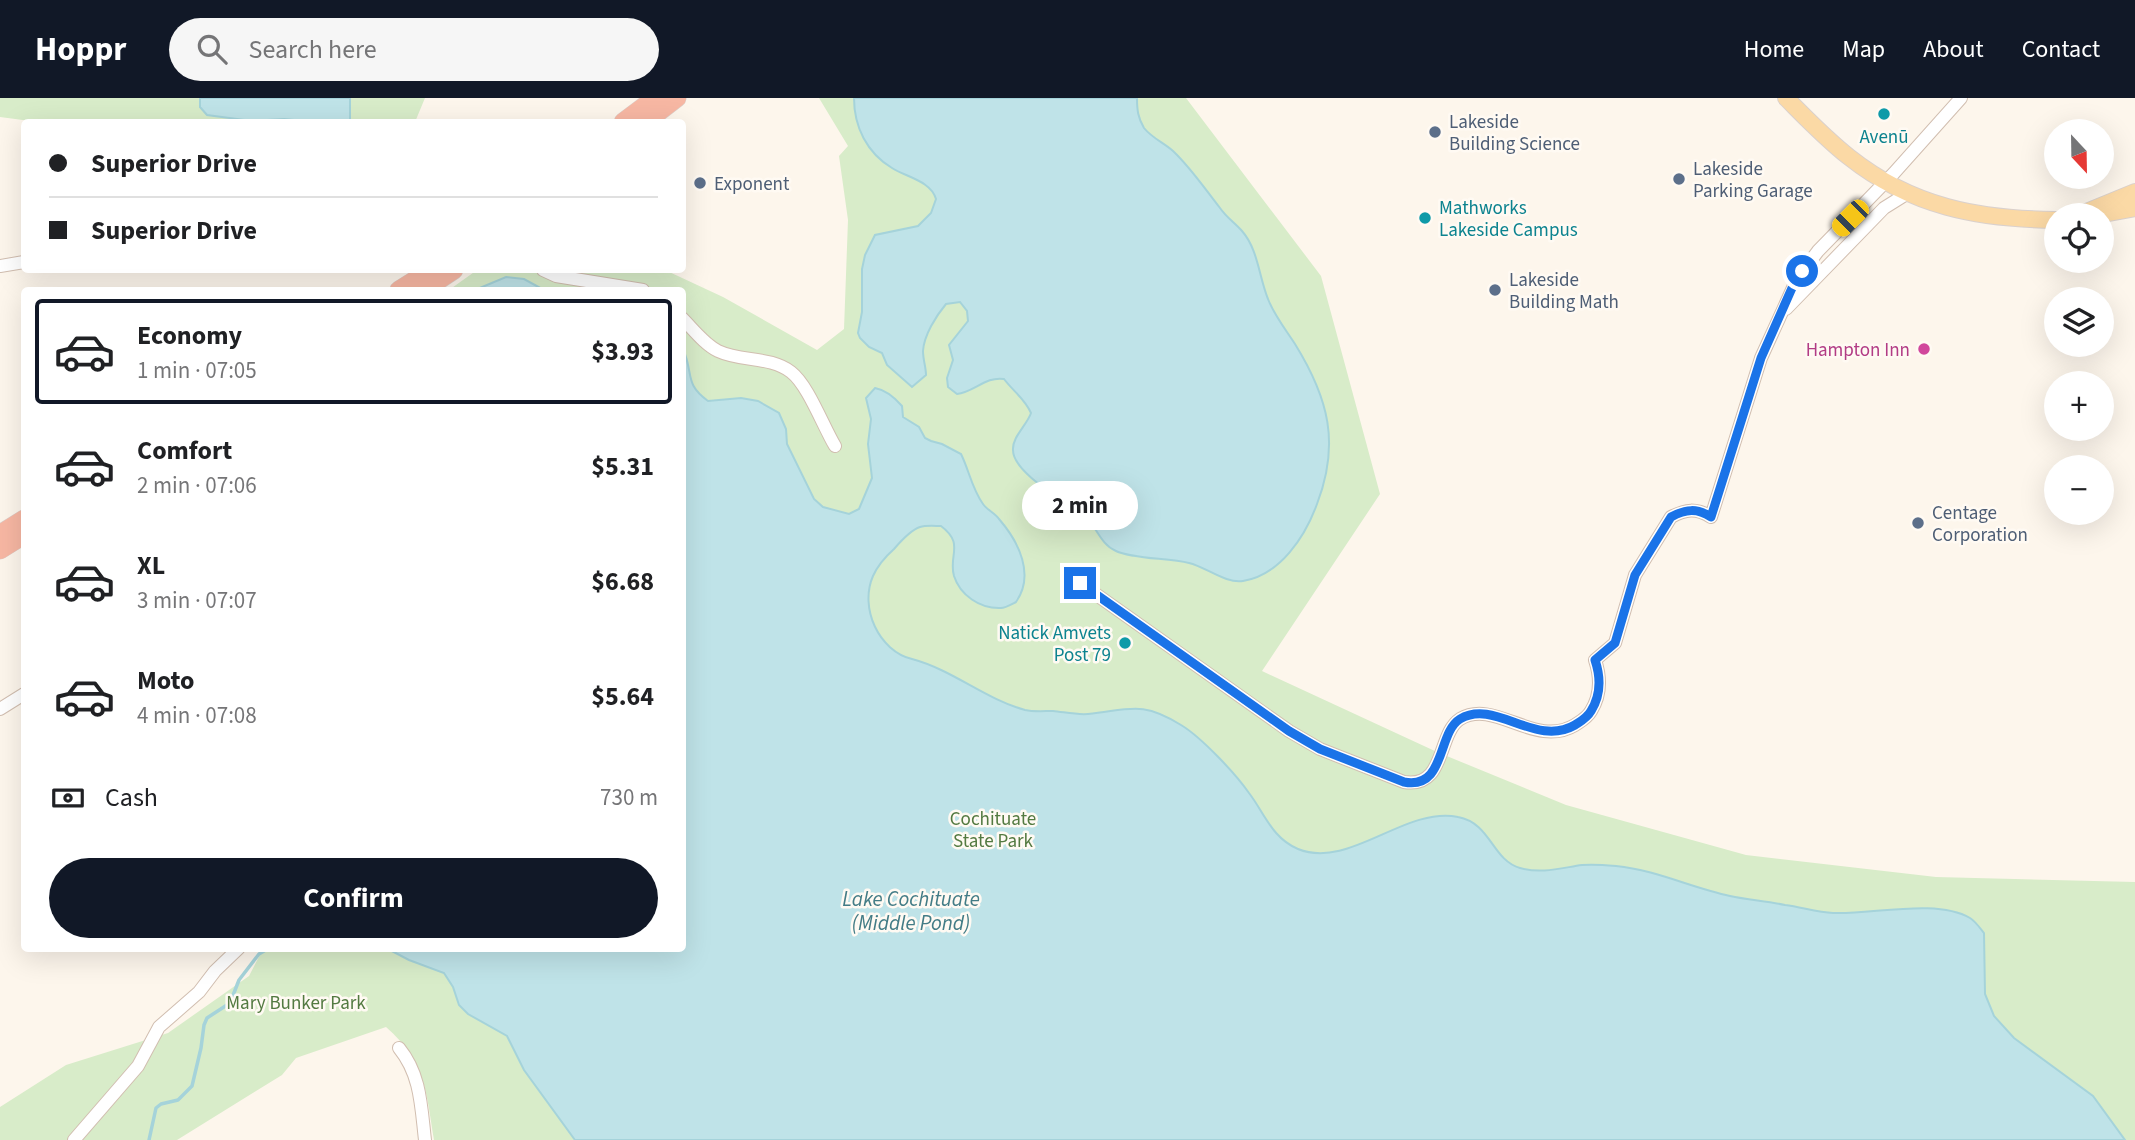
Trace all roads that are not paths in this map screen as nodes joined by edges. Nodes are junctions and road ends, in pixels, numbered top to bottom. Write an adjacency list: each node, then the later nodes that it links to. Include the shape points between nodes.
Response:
1 (655, 98): 5 (highway)
2 (677, 98): 6 (highway)
3 (1786, 98): 7 (main road, via 1841,151)
4 (1961, 98): 7 (street)
5 (627, 119)
6 (650, 119)
7 (1885, 182): 9 (main road); 24 (street, via 1807,264)
8 (2135, 192): 10 (main road)
9 (1908, 193): 15 (main road, via 1977,215); 24 (street, via 1884,208)
10 (2108, 203)
11 (2135, 208): 12 (main road)
12 (2114, 213)
13 (2114, 217): 14 (main road)
14 (2135, 218)
15 (2044, 219)
16 (21, 262): 17 (street)
17 (0, 266)
18 (426, 273): 21 (highway)
19 (450, 273): 22 (highway)
20 (550, 273): 23 (street)
21 (404, 287)
22 (428, 287)
23 (624, 287)
24 (1779, 317): 31 (street, via 1761,358 1711,517 1699,510 1671,517 1635,575 1615,643 1595,660 1600,685 1597,700 1588,716 1567,729 1542,732 1489,715 1463,717 1434,770 1419,782 1404,782 1320,749 1289,731)
25 (686, 322): 26 (street, via 719,351 770,362 793,373)
26 (835, 446)
27 (21, 521): 28 (highway)
28 (0, 534)
29 (21, 538): 30 (highway)
30 (0, 550)
31 (1080, 583)
32 (21, 696): 33 (street)
33 (0, 709)
34 (235, 952): 36 (street, via 199,992 163,1022 138,1066)
35 (399, 1048): 37 (street, via 418,1085)
36 (74, 1140)
37 (425, 1140)

